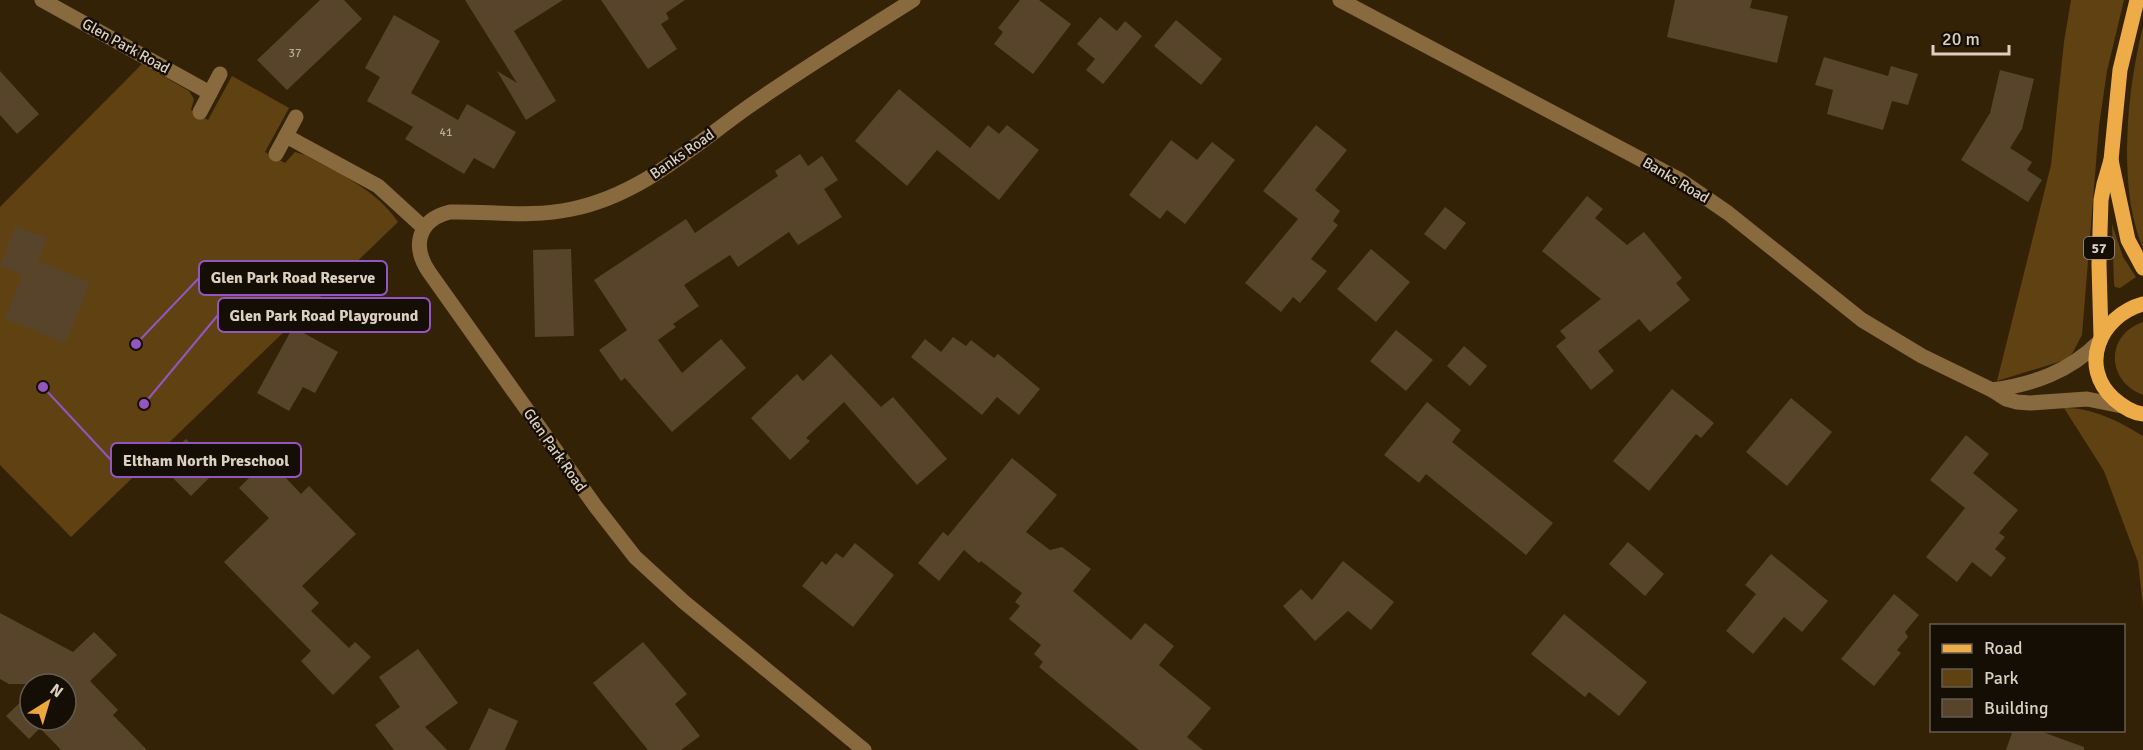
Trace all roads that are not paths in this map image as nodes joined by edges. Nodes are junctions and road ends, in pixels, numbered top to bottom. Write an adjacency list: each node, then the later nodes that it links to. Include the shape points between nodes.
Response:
1 (42, 0): 6 (street, Glen Park Road)
2 (913, 0): 12 (street, Banks Road, via 630,189 593,203 551,212 450,212 434,218)
3 (1340, 0): 16 (street, Banks Road, via 1673,176 1728,213 1862,320 1922,356)
4 (2137, 0): 11 (main road, 57, via 2121,70)
5 (220, 74): 6 (street)
6 (210, 93): 7 (street)
7 (200, 112)
8 (296, 117): 9 (street)
9 (286, 136): 10 (street); 12 (street, via 378,186)
10 (276, 154)
11 (2111, 160): 13 (main road, 57, via 2128,240); 15 (main road, 57, via 2101,200)
12 (424, 228): 19 (street, Glen Park Road, via 419,241 424,265 623,543 678,596)
13 (2143, 268)
14 (2143, 304): 15 (main road, via 2119,314)
15 (2100, 339): 16 (street, via 2062,370 2026,384); 17 (main road, 57, via 2099,377)
16 (1992, 390): 17 (street, Banks Road, via 2006,399 2030,404 2087,399)
17 (2122, 406): 18 (main road, 57)
18 (2142, 415)
19 (864, 750)

